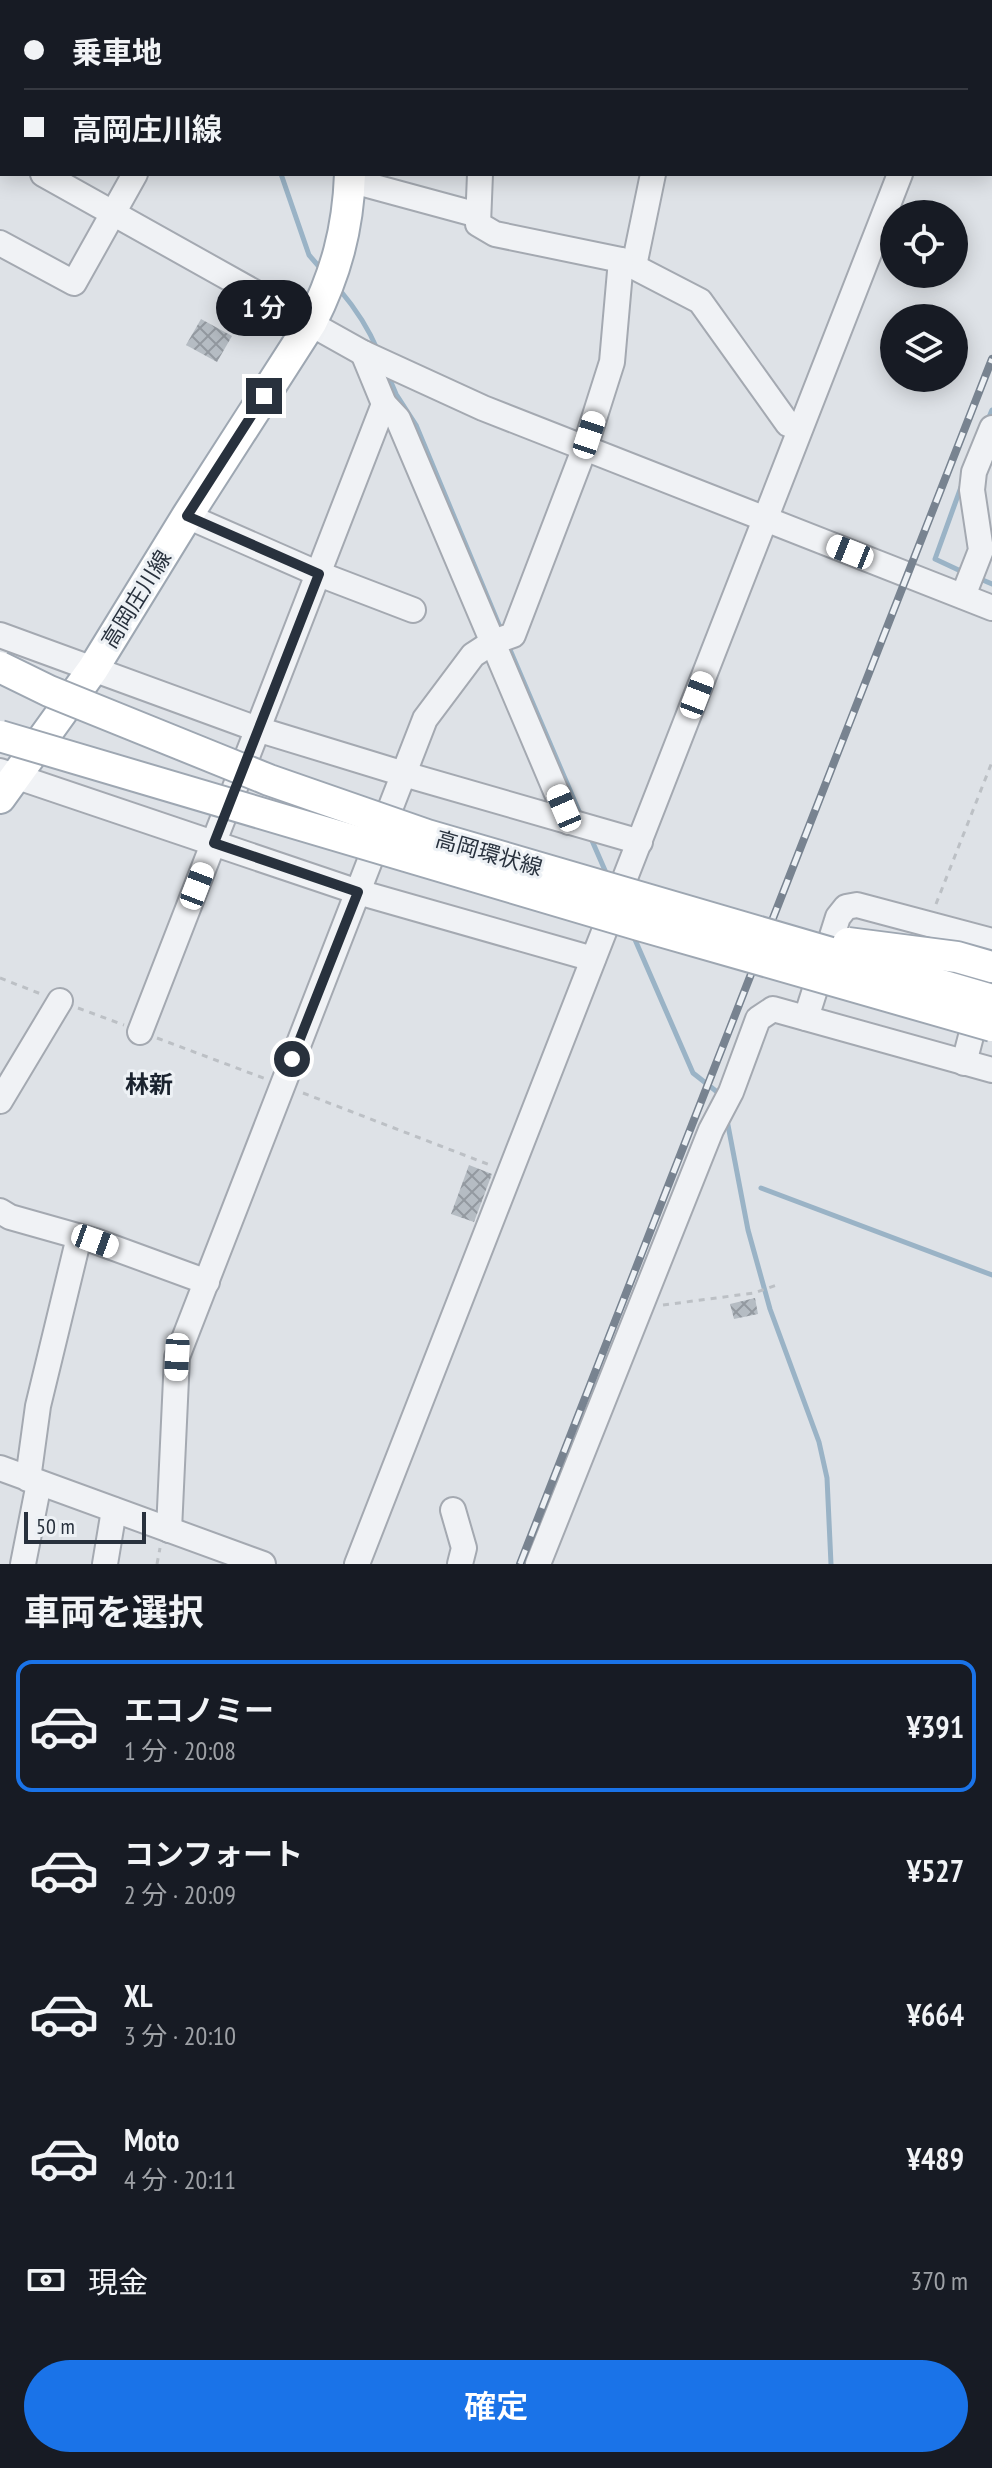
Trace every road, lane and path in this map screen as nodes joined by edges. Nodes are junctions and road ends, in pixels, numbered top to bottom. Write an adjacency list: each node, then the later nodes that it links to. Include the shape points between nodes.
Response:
1 (47, 176): 7 (street)
2 (134, 176): 7 (street)
3 (480, 176): 8 (street)
4 (652, 176): 10 (street)
5 (899, 176): 14 (street)
6 (350, 177): 8 (street); 11 (main road, 高岡庄川線, via 339,257)
7 (113, 213): 9 (street, via 74,283); 11 (street)
8 (478, 215): 10 (street, via 478,224 495,234)
9 (0, 243)
10 (628, 263): 14 (street, via 700,301 788,424); 16 (street, via 612,362)
11 (311, 323): 12 (street); 17 (main road, 高岡庄川線)
12 (369, 356): 13 (street); 16 (street)
13 (384, 404): 19 (street); 24 (street, via 398,419)
14 (799, 428): 18 (street)
15 (992, 428): 20 (street, via 974,472 981,550)
16 (585, 447): 18 (street); 24 (street)
17 (187, 516): 19 (street); 26 (main road, 高岡庄川線)
18 (766, 517): 20 (street); 33 (street)
19 (319, 574): 22 (street); 27 (street)
20 (963, 596): 21 (street)
21 (992, 608)
22 (413, 610)
23 (0, 635): 26 (street)
24 (501, 639): 30 (street, via 473,655 425,719); 32 (street)
25 (0, 667): 38 (main road, 高岡環状線, bridge, via 269,780 427,835)
26 (93, 669): 27 (street); 31 (main road, 高岡庄川線)
27 (257, 729): 30 (street); 34 (street)
28 (0, 736): 37 (main road, 高岡環状線, bridge)
29 (992, 762): 36 (path)
30 (404, 774): 32 (street); 35 (street)
31 (5, 783): 34 (street, via 48,787)
32 (569, 822): 33 (street)
33 (640, 842): 41 (street)
34 (214, 843): 35 (street); 48 (street)
35 (358, 892): 41 (street); 52 (street)
36 (928, 923): 39 (street); 46 (street, via 857,905 846,907 838,917)
37 (639, 925): 47 (main road, 高岡環状線, bridge); 49 (main road, bridge)
38 (751, 930): 42 (main road, bridge, via 957,957); 44 (main road, 高岡環状線, bridge)
39 (992, 941)
40 (992, 955): 50 (street)
41 (593, 959): 54 (street)
42 (992, 967)
43 (0, 978): 45 (path)
44 (992, 1000)
45 (60, 1001): 48 (path); 53 (street)
46 (806, 1018): 50 (street); 59 (street, via 773,1009 758,1019)
47 (992, 1026)
48 (140, 1032): 52 (path)
49 (992, 1045)
50 (964, 1063): 51 (street)
51 (992, 1070)
52 (282, 1085): 54 (path); 57 (street)
53 (0, 1101)
54 (511, 1173): 68 (street)
55 (0, 1211): 56 (street)
56 (79, 1237): 57 (street); 61 (street, via 38,1406)
57 (207, 1282): 64 (street, via 177,1357)
58 (777, 1285): 59 (path, via 754,1293)
59 (640, 1307): 70 (street)
60 (0, 1468): 61 (street)
61 (34, 1481): 62 (street); 65 (street)
62 (114, 1510): 64 (street); 66 (street)
63 (453, 1510): 69 (street, via 464,1548)
64 (169, 1530): 67 (street)
65 (23, 1564)
66 (105, 1564)
67 (263, 1564)
68 (357, 1564)
69 (460, 1564)
70 (538, 1564)

